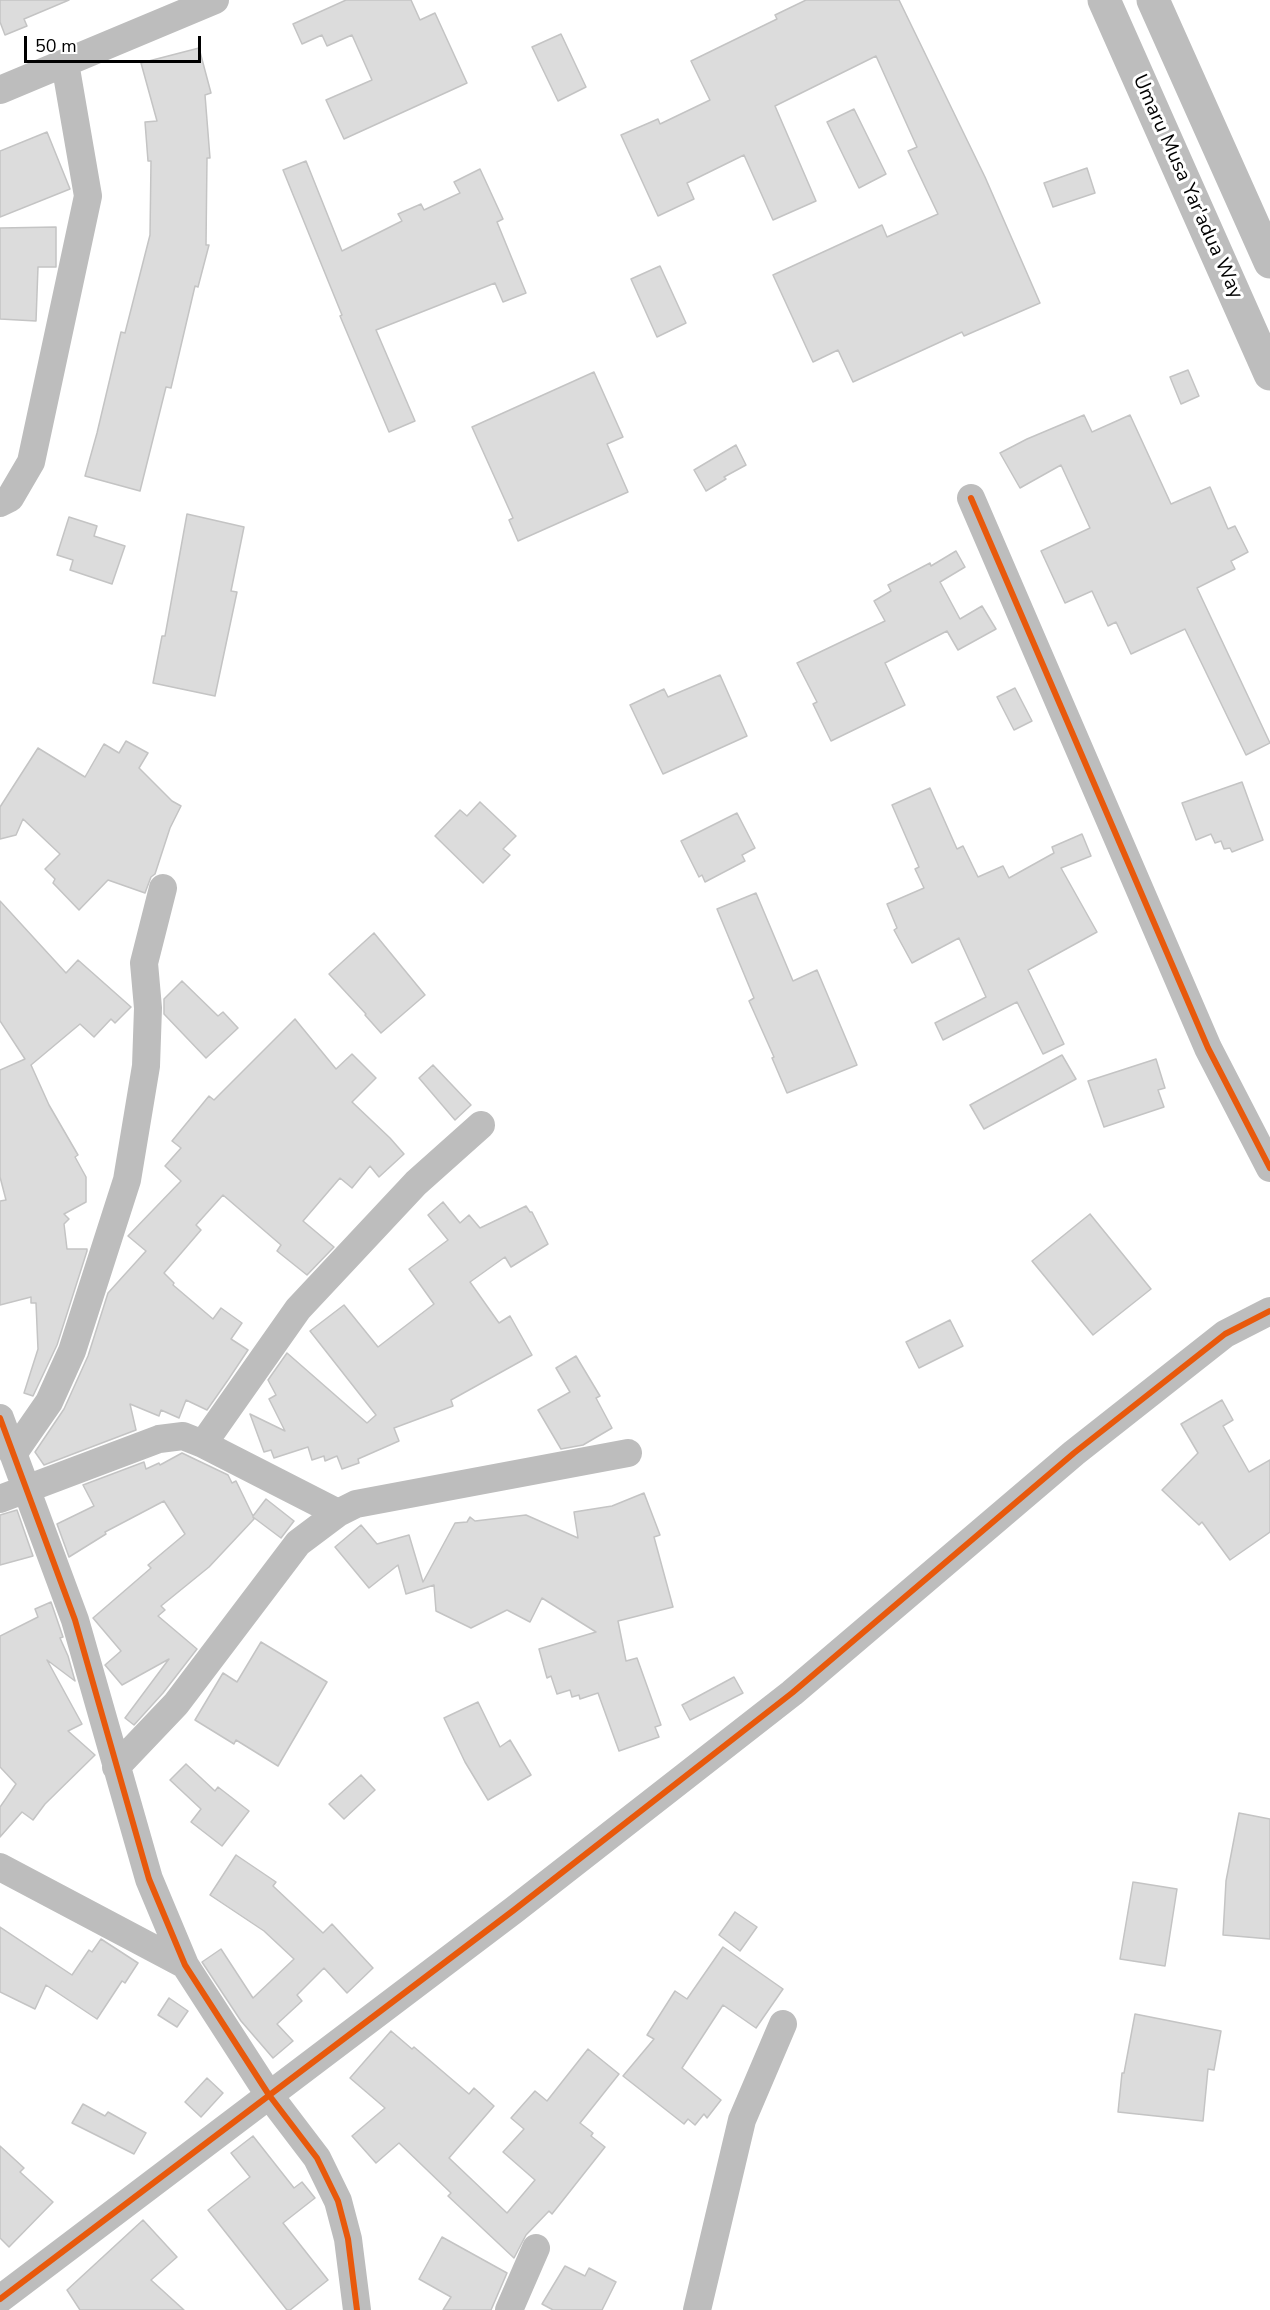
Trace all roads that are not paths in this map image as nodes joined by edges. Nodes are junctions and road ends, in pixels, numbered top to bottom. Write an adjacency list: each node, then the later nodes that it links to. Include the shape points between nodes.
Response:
1 (215, 0): 4 (street)
2 (1104, 0): 7 (main road, Umaru Musa Yar'adua Way)
3 (1153, 0): 6 (main road)
4 (65, 63): 5 (street); 9 (street, via 88,196 31,462 10,498)
5 (0, 90)
6 (1270, 262)
7 (1270, 374)
8 (971, 498): 12 (street, via 1208,1048)
9 (0, 503)
10 (163, 888): 17 (street, via 144,963 148,1008 146,1066 127,1180 72,1351 49,1402)
11 (481, 1125): 15 (street, via 416,1183 298,1309)
12 (1270, 1168)
13 (1270, 1311): 24 (street, via 1225,1334 1074,1453 792,1693)
14 (0, 1418): 17 (street)
15 (203, 1444): 18 (street, via 183,1436 159,1439); 19 (street)
16 (628, 1454): 19 (street, via 356,1504)
17 (13, 1455): 18 (street)
18 (13, 1494): 20 (street, via 75,1620)
19 (338, 1513): 20 (street, via 298,1543 176,1704)
20 (116, 1767): 22 (street, via 149,1879)
21 (0, 1868): 22 (street)
22 (184, 1965): 24 (street)
23 (783, 2024): 29 (street, via 742,2120)
24 (269, 2095): 26 (street); 27 (street, via 317,2158 338,2201 348,2239)
25 (536, 2247): 28 (street)
26 (0, 2299)
27 (357, 2310)
28 (509, 2310)
29 (697, 2310)

